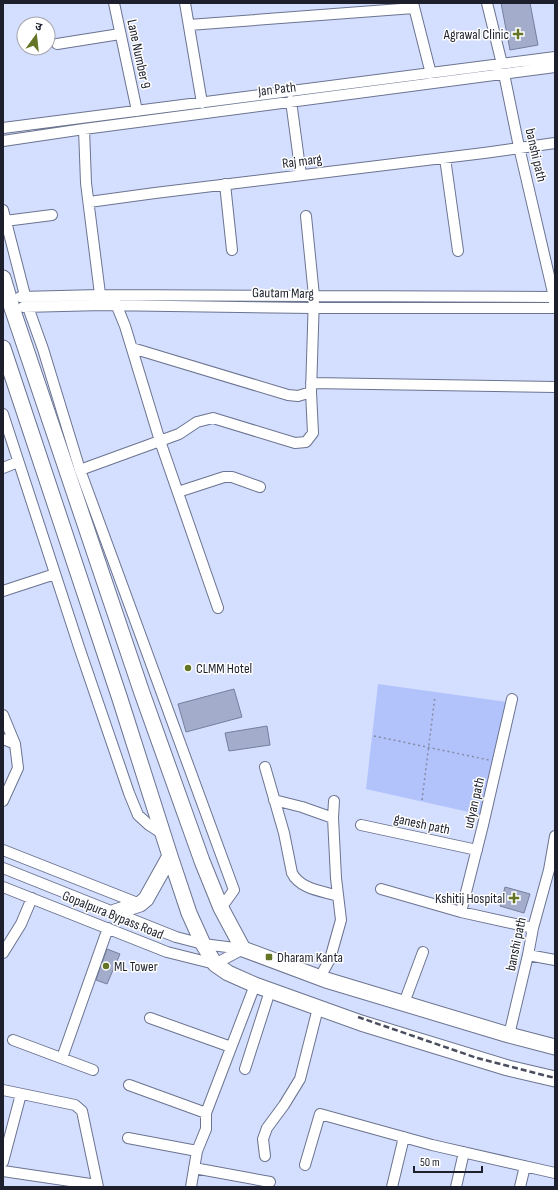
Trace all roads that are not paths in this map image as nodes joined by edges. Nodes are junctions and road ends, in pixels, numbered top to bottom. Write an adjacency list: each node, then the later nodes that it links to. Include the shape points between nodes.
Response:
1 (114, 3): 6 (street, Lane Number 9)
2 (185, 3): 5 (street)
3 (487, 3): 9 (street, banshi path)
4 (414, 5): 5 (street); 11 (street)
5 (189, 25): 14 (street)
6 (120, 34): 7 (street); 15 (street, Lane Number 9)
7 (57, 44)
8 (555, 57): 9 (street, Jan Path)
9 (502, 64): 11 (street, Jan Path); 12 (street, banshi path)
10 (555, 67): 12 (street, Jan Path)
11 (431, 74): 14 (street, Jan Path)
12 (504, 74): 13 (street, Jan Path); 20 (street, banshi path)
13 (291, 101): 17 (street, Jan Path); 22 (street)
14 (202, 103): 15 (street, Jan Path)
15 (137, 111): 16 (street, Jan Path)
16 (3, 128)
17 (84, 129): 18 (street, Jan Path); 24 (street)
18 (3, 140)
19 (555, 143): 20 (street, Raj marg)
20 (520, 148): 21 (street, Raj marg); 33 (street, banshi path)
21 (445, 158): 22 (street, Raj marg); 30 (street)
22 (300, 175): 23 (street, Raj marg)
23 (225, 184): 24 (street, Raj marg); 29 (street)
24 (89, 202): 34 (street)
25 (3, 210): 28 (street)
26 (52, 215): 28 (street)
27 (306, 216): 32 (street)
28 (5, 221): 36 (street)
29 (232, 250)
30 (458, 251)
31 (3, 278): 37 (highway)
32 (314, 296): 33 (street); 35 (street); 38 (street)
33 (554, 297): 39 (street, banshi path)
34 (101, 300): 35 (street, Gautam Marg); 36 (street, Gautam Marg)
35 (114, 300): 38 (street, Gautam Marg); 42 (street)
36 (27, 302): 37 (street, Gautam Marg); 49 (street)
37 (10, 303): 77 (highway, via 142,693)
38 (313, 308): 39 (street, Gautam Marg); 44 (street)
39 (555, 308): 40 (street, banshi path)
40 (555, 313)
41 (3, 348): 65 (highway)
42 (132, 348): 44 (street, via 288,395 298,396); 46 (street)
43 (555, 387): 44 (street)
44 (311, 388): 46 (street, via 313,432 306,442 296,443 213,418 197,422 179,434)
45 (3, 414): 47 (street)
46 (160, 441): 49 (street); 51 (street)
47 (18, 462): 48 (street); 52 (street)
48 (3, 468)
49 (80, 470): 77 (street, via 234,890)
50 (260, 487): 51 (street, via 232,477 224,477)
51 (178, 492): 54 (street)
52 (55, 574): 53 (street); 65 (street, via 138,815)
53 (3, 591)
54 (218, 608)
55 (512, 699): 68 (street, udyan path)
56 (3, 715): 58 (street)
57 (3, 739): 58 (street)
58 (15, 744): 60 (street, via 18,768)
59 (265, 767): 61 (street)
60 (3, 800)
61 (274, 800): 63 (street); 74 (street, via 295,879 303,885)
62 (334, 801): 63 (street)
63 (333, 818): 74 (street)
64 (361, 825): 68 (street, ganesh path)
65 (163, 834): 69 (highway)
66 (555, 836): 71 (street, banshi path)
67 (3, 850): 76 (street)
68 (477, 850): 79 (street, udyan path)
69 (170, 856): 76 (highway, via 146,899); 82 (highway, via 189,913)
70 (3, 868): 78 (street, Gopalpura Bypass Road)
71 (552, 871): 81 (street, banshi path)
72 (3, 887): 75 (street, Gopalpura Bypass Road)
73 (381, 888): 79 (street)
74 (338, 896): 89 (street, via 340,920 330,959)
75 (32, 898): 80 (street, Gopalpura Bypass Road); 85 (street, via 21,924)
76 (140, 904): 78 (highway)
77 (221, 908): 83 (highway)
78 (115, 912): 82 (street, Gopalpura Bypass Road, via 176,937)
79 (461, 912): 81 (street)
80 (108, 928): 88 (street, Gopalpura Bypass Road, via 168,952); 99 (street)
81 (533, 928): 86 (street, banshi path)
82 (203, 944): 83 (street, Gopalpura Bypass Road); 88 (highway)
83 (242, 949): 88 (street); 89 (highway)
84 (423, 952): 92 (street)
85 (3, 953)
86 (528, 955): 87 (street); 95 (street, banshi path)
87 (555, 960)
88 (215, 964): 90 (highway)
89 (320, 977): 92 (highway)
90 (255, 985): 91 (highway); 97 (street)
91 (270, 991): 93 (highway); 100 (street)
92 (404, 1003): 95 (highway)
93 (318, 1008): 102 (highway, via 508,1068); 111 (street, via 300,1079 267,1128 263,1139)
94 (150, 1018): 97 (street)
95 (509, 1035): 98 (highway)
96 (13, 1040): 99 (street)
97 (231, 1047): 106 (street)
98 (555, 1047)
99 (62, 1058): 101 (street)
100 (245, 1069)
101 (93, 1070)
102 (555, 1079)
103 (129, 1085): 106 (street)
104 (3, 1090): 105 (street)
105 (21, 1094): 112 (street); 119 (street, via 75,1105 82,1111)
106 (206, 1113): 109 (street, via 206,1129)
107 (404, 1137): 110 (street); 113 (street, via 320,1114); 121 (street)
108 (128, 1138): 109 (street)
109 (197, 1151): 115 (street)
110 (464, 1152): 114 (street); 122 (street)
111 (265, 1156)
112 (3, 1162)
113 (305, 1165)
114 (525, 1166): 117 (street); 123 (street)
115 (194, 1168): 118 (street); 120 (street)
116 (3, 1171): 119 (street)
117 (555, 1173)
118 (270, 1182)
119 (97, 1186)
120 (191, 1187)
121 (392, 1187)
122 (456, 1187)
123 (520, 1187)

